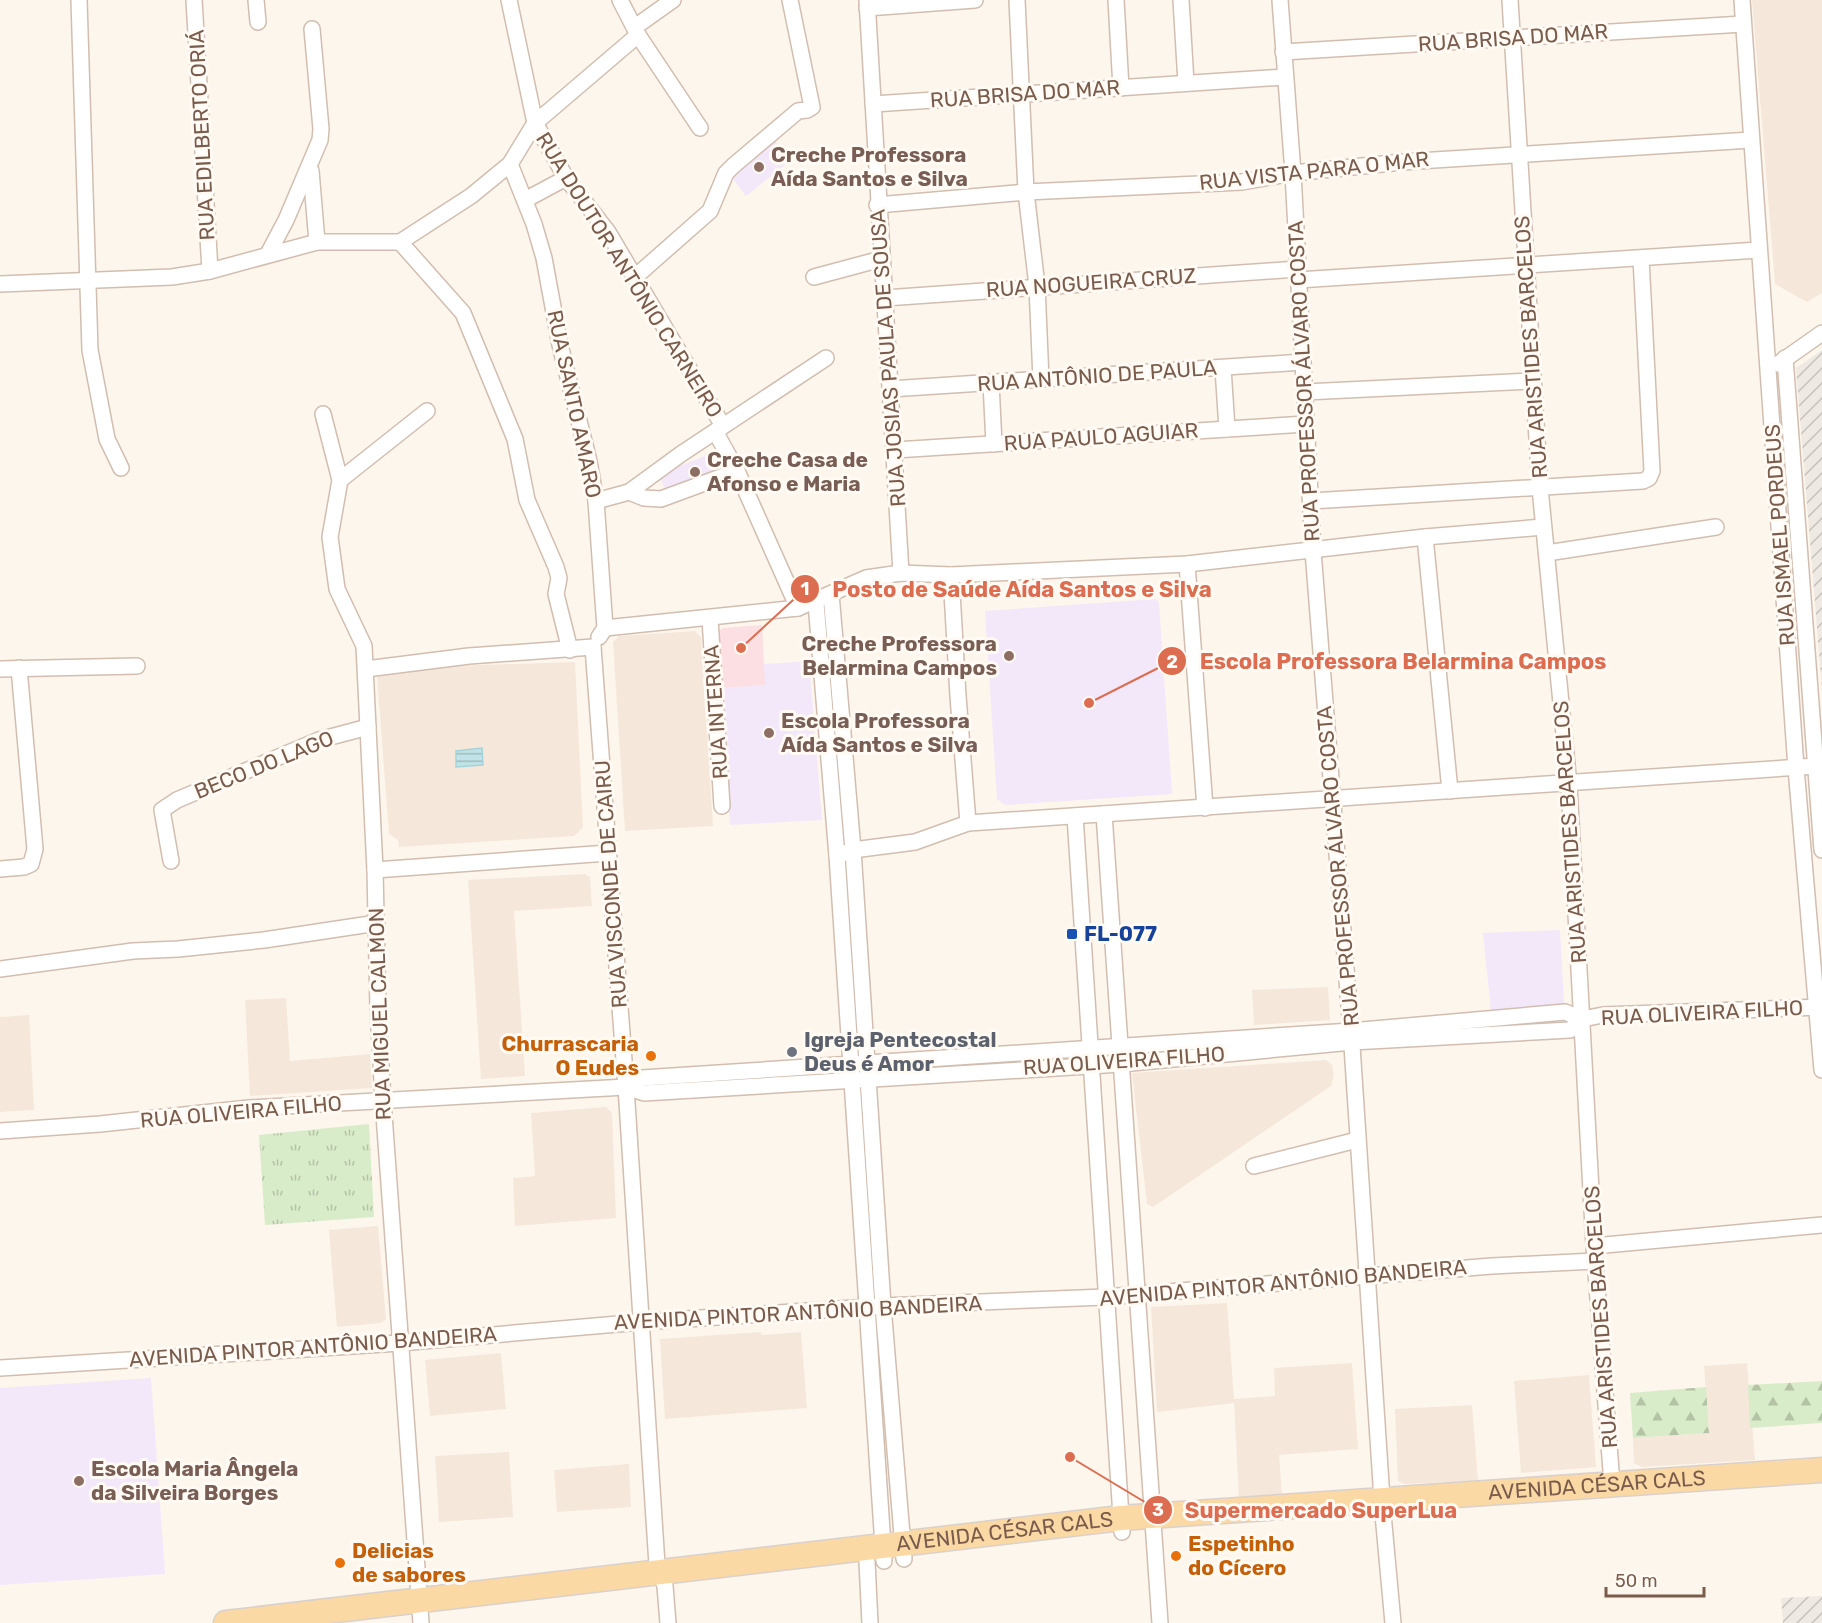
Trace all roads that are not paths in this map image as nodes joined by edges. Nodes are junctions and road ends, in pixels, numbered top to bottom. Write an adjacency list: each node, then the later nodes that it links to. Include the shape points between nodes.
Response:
1 (79, 0): 49 (street)
2 (195, 0): 45 (street, RUA EDILBERTO ORIÁ)
3 (256, 0): 16 (street)
4 (509, 0): 27 (street, RUA DOUTOR ANTÔNIO CARNEIRO)
5 (620, 0): 19 (street)
6 (674, 0): 19 (street)
7 (790, 0): 47 (street, via 812,106 798,111 733,166 726,173 710,211)
8 (975, 0): 15 (street)
9 (1017, 0): 25 (street)
10 (1116, 0): 24 (street)
11 (1181, 0): 23 (street)
12 (1280, 0): 21 (street, RUA PROFESSOR ÁLVARO COSTA)
13 (1510, 0): 20 (street, RUA ARISTIDES BARCELOS)
14 (1742, 0): 17 (street, RUA ISMAEL PORDEUS)
15 (867, 4): 26 (street, RUA JOSIAS PAULA DE SOUSA)
16 (258, 22)
17 (1743, 24): 20 (street, RUA BRISA DO MAR); 29 (street, RUA ISMAEL PORDEUS)
18 (312, 29): 32 (street, via 321,129)
19 (636, 31): 27 (street); 28 (street)
20 (1512, 39): 21 (street, RUA BRISA DO MAR); 30 (street, RUA ARISTIDES BARCELOS)
21 (1283, 52): 22 (street, RUA PROFESSOR ÁLVARO COSTA)
22 (1285, 77): 23 (street, RUA BRISA DO MAR); 33 (street, RUA PROFESSOR ÁLVARO COSTA)
23 (1186, 83): 24 (street, RUA BRISA DO MAR)
24 (1121, 88): 25 (street, RUA BRISA DO MAR)
25 (1023, 95): 26 (street, RUA BRISA DO MAR); 35 (street)
26 (873, 104): 37 (street, RUA JOSIAS PAULA DE SOUSA)
27 (535, 123): 31 (street); 34 (street, RUA DOUTOR ANTÔNIO CARNEIRO)
28 (700, 128)
29 (1751, 140): 30 (street, RUA VISTA PARA O MAR); 40 (street, RUA ISMAEL PORDEUS)
30 (1520, 153): 33 (street, RUA VISTA PARA O MAR); 44 (street, RUA ARISTIDES BARCELOS)
31 (510, 164): 36 (street, RUA SANTO AMARO); 39 (street, via 471,196)
32 (311, 165): 38 (street); 41 (street)
33 (1293, 173): 35 (street, RUA VISTA PARA O MAR, via 1242,182); 46 (street, RUA PROFESSOR ÁLVARO COSTA)
34 (566, 178): 36 (street); 47 (street, RUA DOUTOR ANTÔNIO CARNEIRO, via 608,232)
35 (1026, 192): 37 (street, RUA VISTA PARA O MAR); 51 (street)
36 (525, 200): 76 (street, RUA SANTO AMARO, via 544,258)
37 (878, 205): 43 (street, RUA JOSIAS PAULA DE SOUSA)
38 (317, 242): 39 (street); 41 (street)
39 (400, 242): 92 (street, via 457,305 486,366 515,439 526,500 556,567 556,594)
40 (1759, 250): 42 (street, RUA NOGUEIRA CRUZ); 58 (street, RUA ISMAEL PORDEUS)
41 (268, 254): 45 (street)
42 (1641, 258): 44 (street, RUA NOGUEIRA CRUZ); 74 (street, via 1652,471 1649,478)
43 (881, 260): 48 (street); 52 (street, RUA JOSIAS PAULA DE SOUSA)
44 (1526, 267): 46 (street, RUA NOGUEIRA CRUZ); 60 (street, RUA ARISTIDES BARCELOS)
45 (210, 271): 49 (street, via 172,277)
46 (1298, 274): 51 (street, RUA NOGUEIRA CRUZ); 56 (street, RUA PROFESSOR ÁLVARO COSTA)
47 (635, 277): 67 (street, RUA DOUTOR ANTÔNIO CARNEIRO)
48 (814, 277)
49 (86, 279): 50 (street); 71 (street, via 90,350 101,417 110,449)
50 (0, 284)
51 (1036, 286): 52 (street, RUA NOGUEIRA CRUZ); 59 (street)
52 (885, 298): 62 (street, RUA JOSIAS PAULA DE SOUSA)
53 (1822, 333): 55 (street)
54 (826, 358): 67 (street)
55 (1785, 358): 58 (street); 98 (street, RUA ISMAEL PORDEUS)
56 (1303, 362): 57 (street, RUA ANTÔNIO DE PAULA); 63 (street, RUA PROFESSOR ÁLVARO COSTA)
57 (1223, 368): 59 (street, RUA ANTÔNIO DE PAULA); 68 (street)
58 (1768, 370): 99 (street, RUA ISMAEL PORDEUS)
59 (1041, 380): 61 (street, RUA ANTÔNIO DE PAULA)
60 (1533, 381): 63 (street); 74 (street, RUA ARISTIDES BARCELOS)
61 (991, 383): 62 (street, RUA ANTÔNIO DE PAULA); 69 (street)
62 (890, 389): 70 (street, RUA JOSIAS PAULA DE SOUSA)
63 (1305, 392): 66 (street, RUA PROFESSOR ÁLVARO COSTA)
64 (427, 411): 73 (street)
65 (323, 414): 73 (street, RUA MIGUEL CALMON)
66 (1306, 424): 68 (street, RUA PAULO AGUIAR); 77 (street, RUA PROFESSOR ÁLVARO COSTA)
67 (720, 429): 72 (street, RUA DOUTOR ANTÔNIO CARNEIRO); 75 (street)
68 (1227, 429): 69 (street, RUA PAULO AGUIAR)
69 (994, 444): 70 (street, RUA PAULO AGUIAR)
70 (895, 450): 84 (street, RUA JOSIAS PAULA DE SOUSA)
71 (121, 468)
72 (737, 471): 75 (street, via 661,499); 88 (street, RUA DOUTOR ANTÔNIO CARNEIRO)
73 (340, 480): 96 (street, RUA MIGUEL CALMON, via 331,545 338,589 364,646)
74 (1540, 488): 77 (street); 78 (street, RUA ARISTIDES BARCELOS)
75 (629, 492): 76 (street)
76 (596, 501): 90 (street, RUA SANTO AMARO)
77 (1311, 501): 81 (street, RUA PROFESSOR ÁLVARO COSTA)
78 (1543, 527): 80 (street); 82 (street, RUA ARISTIDES BARCELOS)
79 (1716, 527): 82 (street)
80 (1425, 537): 81 (street); 101 (street)
81 (1313, 551): 83 (street); 102 (street, RUA PROFESSOR ÁLVARO COSTA)
82 (1547, 553): 100 (street, RUA ARISTIDES BARCELOS)
83 (1186, 564): 85 (street); 104 (street)
84 (901, 573): 85 (street); 86 (street, via 866,578)
85 (951, 574): 107 (street)
86 (831, 594): 87 (street); 108 (street)
87 (816, 603): 88 (street); 111 (street)
88 (798, 608): 89 (street)
89 (710, 619): 90 (street); 103 (street, RUA INTERNA)
90 (605, 628): 91 (street)
91 (593, 647): 92 (street); 110 (street, RUA VISCONDE DE CAIRU)
92 (570, 650): 96 (street, via 469,656)
93 (137, 666): 94 (street)
94 (19, 668): 95 (street); 113 (street, via 34,858 24,867)
95 (0, 669)
96 (366, 669): 97 (street, RUA MIGUEL CALMON)
97 (368, 727): 112 (street, BECO DO LAGO, via 319,740 177,800 162,810); 114 (street, RUA MIGUEL CALMON)
98 (1816, 766): 99 (street); 109 (street, RUA ISMAEL PORDEUS)
99 (1796, 768): 100 (street); 121 (street, RUA ISMAEL PORDEUS)
100 (1569, 785): 101 (street); 122 (street, RUA ARISTIDES BARCELOS)
101 (1450, 791): 102 (street)
102 (1331, 799): 104 (street); 123 (street, RUA PROFESSOR ÁLVARO COSTA)
103 (722, 806)
104 (1205, 808): 105 (street)
105 (1104, 814): 106 (street); 124 (street)
106 (1075, 816): 107 (street); 125 (street)
107 (969, 823): 108 (street, via 915,842)
108 (853, 850): 111 (street); 115 (street)
109 (1822, 850)
110 (608, 853): 114 (street); 135 (street, RUA VISCONDE DE CAIRU)
111 (837, 856): 116 (street)
112 (171, 861)
113 (0, 869)
114 (375, 870): 117 (street, RUA MIGUEL CALMON)
115 (856, 886): 116 (street); 118 (street)
116 (839, 887): 119 (street)
117 (377, 923): 120 (street, via 264,940 133,951); 136 (street, RUA MIGUEL CALMON)
118 (860, 948): 119 (street); 126 (street)
119 (843, 950): 126 (street)
120 (0, 969)
121 (1820, 1007): 122 (street, RUA OLIVEIRA FILHO); 130 (street, RUA ISMAEL PORDEUS)
122 (1582, 1019): 123 (street, RUA OLIVEIRA FILHO, via 1565,1012); 141 (street, RUA ARISTIDES BARCELOS)
123 (1352, 1036): 124 (street, RUA OLIVEIRA FILHO); 127 (street, RUA OLIVEIRA FILHO); 138 (street, RUA PROFESSOR ÁLVARO COSTA)
124 (1120, 1044): 125 (street, RUA OLIVEIRA FILHO); 127 (street)
125 (1090, 1047): 126 (street, RUA OLIVEIRA FILHO); 128 (street)
126 (859, 1062): 129 (street, RUA OLIVEIRA FILHO); 132 (street)
127 (1121, 1064): 128 (street, RUA OLIVEIRA FILHO); 143 (street)
128 (1091, 1065): 132 (street, RUA OLIVEIRA FILHO); 144 (street)
129 (802, 1066): 131 (street, RUA OLIVEIRA FILHO); 133 (street)
130 (1822, 1070)
131 (745, 1071): 134 (street); 135 (street, RUA OLIVEIRA FILHO, via 642,1078)
132 (860, 1079): 133 (street, RUA OLIVEIRA FILHO); 145 (street)
133 (802, 1083): 134 (street, RUA OLIVEIRA FILHO)
134 (746, 1086): 135 (street, RUA OLIVEIRA FILHO, via 645,1093)
135 (626, 1087): 136 (street, RUA OLIVEIRA FILHO); 146 (street, RUA VISCONDE DE CAIRU)
136 (382, 1101): 137 (street, RUA OLIVEIRA FILHO, via 249,1108); 147 (street, RUA MIGUEL CALMON)
137 (0, 1131)
138 (1357, 1140): 139 (street); 142 (street, RUA PROFESSOR ÁLVARO COSTA)
139 (1254, 1166)
140 (1822, 1225): 141 (street, AVENIDA PINTOR ANTÔNIO BANDEIRA)
141 (1595, 1253): 142 (street, AVENIDA PINTOR ANTÔNIO BANDEIRA); 153 (street, RUA ARISTIDES BARCELOS)
142 (1368, 1277): 143 (street, AVENIDA PINTOR ANTÔNIO BANDEIRA); 154 (street, RUA PROFESSOR ÁLVARO COSTA)
143 (1138, 1295): 144 (street, AVENIDA PINTOR ANTÔNIO BANDEIRA); 155 (street)
144 (1105, 1297): 145 (street, AVENIDA PINTOR ANTÔNIO BANDEIRA); 156 (street)
145 (875, 1307): 146 (street, AVENIDA PINTOR ANTÔNIO BANDEIRA); 149 (street); 150 (street)
146 (641, 1322): 147 (street, AVENIDA PINTOR ANTÔNIO BANDEIRA); 158 (street, RUA VISCONDE DE CAIRU)
147 (400, 1343): 148 (street, AVENIDA PINTOR ANTÔNIO BANDEIRA); 159 (street, RUA MIGUEL CALMON)
148 (0, 1368)
149 (890, 1409): 150 (street); 157 (street)
150 (873, 1410): 157 (street)
151 (1822, 1470): 153 (main road, AVENIDA CÉSAR CALS)
152 (1822, 1485): 153 (main road, AVENIDA CÉSAR CALS)
153 (1612, 1491): 154 (main road, AVENIDA CÉSAR CALS)
154 (1382, 1507): 155 (main road, AVENIDA CÉSAR CALS); 165 (street, RUA PROFESSOR ÁLVARO COSTA)
155 (1153, 1522): 156 (main road, AVENIDA CÉSAR CALS); 164 (street)
156 (1121, 1525): 157 (main road, AVENIDA CÉSAR CALS)
157 (888, 1554): 158 (main road, AVENIDA CÉSAR CALS); 163 (street)
158 (662, 1579): 159 (main road, AVENIDA CÉSAR CALS); 162 (street, RUA VISCONDE DE CAIRU)
159 (420, 1612): 160 (main road, AVENIDA CÉSAR CALS); 161 (main road, AVENIDA CÉSAR CALS)
160 (226, 1623)
161 (349, 1623)
162 (668, 1623)
163 (870, 1623)
164 (1160, 1623)
165 (1393, 1623)

